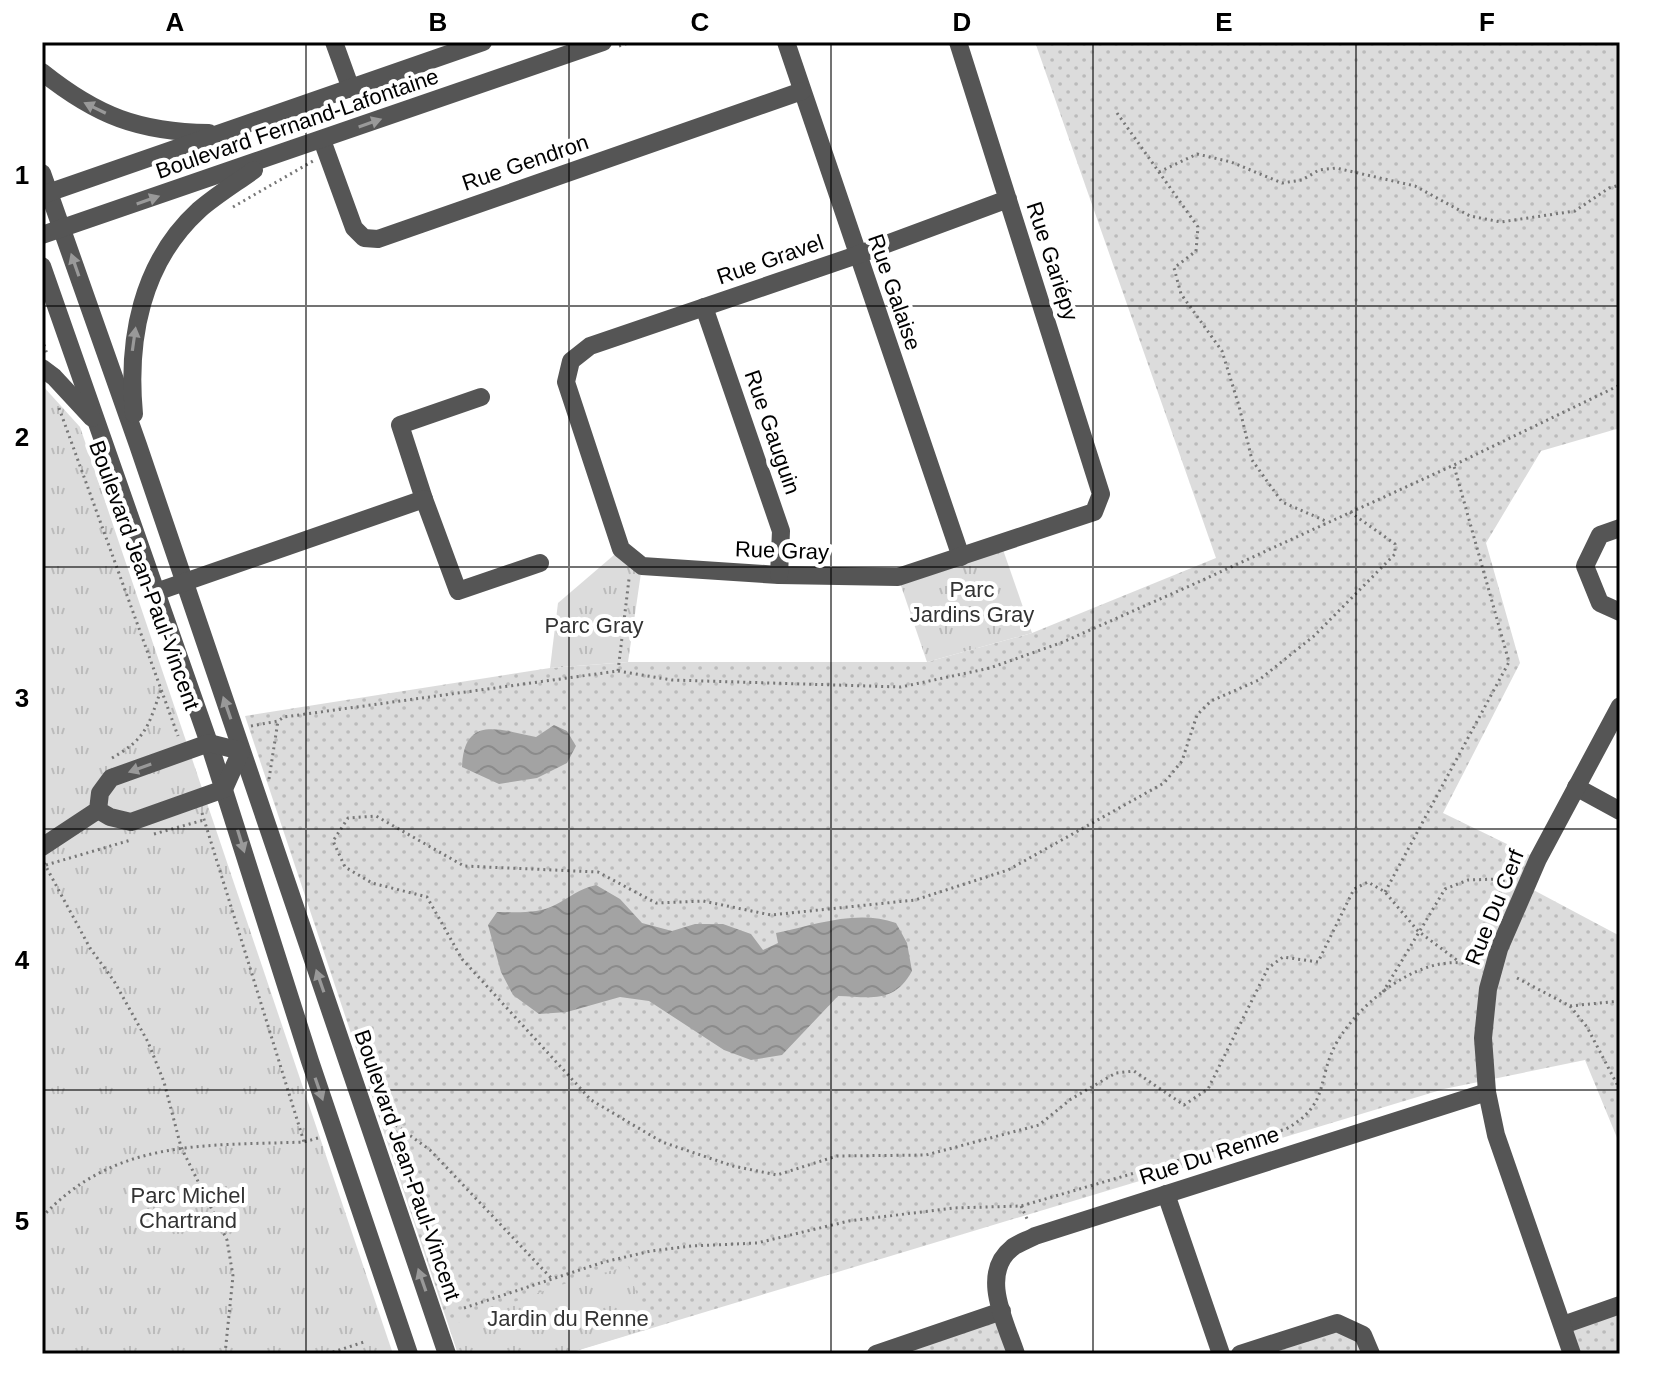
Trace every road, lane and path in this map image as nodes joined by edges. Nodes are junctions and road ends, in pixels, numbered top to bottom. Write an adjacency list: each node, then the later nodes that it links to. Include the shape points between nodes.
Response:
1 (334, 42): 8 (street)
2 (483, 42): 8 (street, Boulevard Fernand-Lafontaine)
3 (603, 42): 6 (street, Boulevard Fernand-Lafontaine)
4 (786, 42): 9 (street, Rue Galaise)
5 (958, 42): 18 (street, Rue Gariépy)
6 (564, 48): 12 (street, Boulevard Fernand-Lafontaine, one-way to 6)
7 (42, 72): 11 (street, one-way to 7, via 170,133 123,122 73,97)
8 (351, 89): 11 (street, Boulevard Fernand-Lafontaine)
9 (802, 91): 12 (street, Rue Gendron, via 378,239 364,238 354,228); 21 (street, Rue Galaise)
10 (1117, 113): 14 (path)
11 (224, 133): 17 (street, Boulevard Fernand-Lafontaine)
12 (322, 140): 13 (street, Boulevard Fernand-Lafontaine)
13 (270, 158): 19 (street, Boulevard Fernand-Lafontaine, one-way to 13); 29 (street, one-way to 13, via 131,379 134,339 154,271 172,240 200,210)
14 (1159, 172): 16 (path, via 1197,154 1282,183 1336,168 1415,186 1470,216 1501,222 1575,211); 34 (path, via 1198,227 1196,251 1174,268 1177,281 1222,351 1252,460 1282,502)
15 (42, 173): 17 (street, Boulevard Jean-Paul-Vincent)
16 (1620, 185)
17 (46, 194): 19 (street, Boulevard Jean-Paul-Vincent)
18 (1008, 199): 21 (street, Rue Gravel); 31 (street, Rue Gariépy)
19 (62, 229): 20 (street, Boulevard Fernand-Lafontaine); 29 (street, Boulevard Jean-Paul-Vincent, one-way to 19)
20 (42, 235)
21 (857, 255): 23 (street, Rue Gravel); 36 (street, Rue Galaise)
22 (42, 266): 28 (street, Boulevard Jean-Paul-Vincent)
23 (704, 307): 37 (street, Rue Gravel, via 590,346 571,361 566,382 621,549); 39 (street, Rue Gauguin, via 781,531)
24 (42, 339): 25 (path, Boulevard Jean-Paul-Vincent)
25 (48, 373): 28 (street); 47 (path, Boulevard Jean-Paul-Vincent, via 180,740)
26 (1620, 385): 30 (path)
27 (481, 397): 32 (street, via 400,425)
28 (96, 423): 41 (street, Boulevard Jean-Paul-Vincent)
29 (138, 445): 40 (street, Boulevard Jean-Paul-Vincent)
30 (1454, 465): 33 (path); 60 (path, via 1509,662)
31 (1101, 494): 36 (street, Rue Gray, via 1094,512)
32 (424, 499): 38 (street, via 458,591); 40 (street)
33 (1350, 512): 34 (path); 60 (path, via 1395,544 1395,554 1383,569 1259,680 1211,701 1197,715 1182,761 1164,783 1008,870 915,900 771,915 703,901 656,903 598,872 464,866 376,816 348,818 333,841 345,867 372,883 427,897 462,959 591,1100 662,1142 777,1175 837,1156 926,1155 1039,1125 1116,1073 1134,1071 1184,1105 1208,1089 1268,968 1283,957 1318,962 1354,889 1368,882)
34 (1328, 522): 43 (path, via 1063,642 990,668 901,687 672,680)
35 (1620, 528): 42 (street, via 1600,535 1585,566 1600,603)
36 (961, 557): 39 (street, Rue Gray, via 898,577)
37 (632, 559): 39 (street, Rue Gray, via 642,566); 43 (path)
38 (540, 563)
39 (779, 575)
40 (184, 582): 41 (street, Boulevard Jean-Paul-Vincent); 48 (street, Boulevard Jean-Paul-Vincent, one-way to 40)
41 (156, 592): 47 (street, Boulevard Jean-Paul-Vincent)
42 (1620, 612)
43 (618, 671): 45 (path)
44 (1620, 706): 50 (street, Rue Du Cerf)
45 (278, 721): 46 (path); 49 (path)
46 (246, 727)
47 (201, 746): 48 (street); 51 (street, Boulevard Jean-Paul-Vincent); 52 (street, one-way to 52, via 111,778 100,793)
48 (241, 751): 51 (street); 83 (street, Boulevard Jean-Paul-Vincent, one-way to 48)
49 (268, 784)
50 (1576, 787): 53 (street); 59 (street, Rue Du Cerf)
51 (216, 791): 52 (street, via 131,822); 54 (path, via 202,811); 82 (street, Boulevard Jean-Paul-Vincent, one-way to 82)
52 (98, 810): 57 (street)
53 (1620, 811)
54 (204, 820): 55 (path); 71 (path, via 304,1142)
55 (145, 836)
56 (130, 840): 57 (path)
57 (44, 856): 58 (path); 71 (path, via 90,948 148,1042)
58 (42, 859)
59 (1526, 886): 61 (path, via 1498,879 1468,880 1445,889); 69 (street, Rue Du Cerf, via 1488,989 1483,1038)
60 (1385, 892): 61 (path)
61 (1418, 931): 62 (path); 65 (path)
62 (1458, 961): 63 (path); 65 (path, via 1422,967)
63 (1473, 965)
64 (1517, 978): 67 (path)
65 (1382, 993): 74 (path, via 1355,1016 1335,1045 1318,1100 1304,1119 1286,1129 1021,1206 953,1208 849,1221 757,1243 651,1251)
66 (1620, 1001): 67 (path)
67 (1570, 1006): 68 (path)
68 (1620, 1090)
69 (1487, 1092): 72 (street, Rue Du Renne); 78 (street, Rue Du Cerf, via 1496,1135)
70 (383, 1116): 74 (path, via 430,1150)
71 (181, 1147): 73 (path, via 118,1162); 80 (path, via 227,1240 233,1276)
72 (1166, 1194): 77 (street, Rue Du Renne, via 1012,1248 994,1287); 86 (street)
73 (42, 1217)
74 (552, 1279): 76 (path)
75 (1620, 1305): 78 (street)
76 (464, 1308)
77 (1002, 1311): 84 (street); 85 (street, Rue Du Renne)
78 (1563, 1325): 89 (street, Rue Du Cerf)
79 (364, 1342): 81 (path)
80 (225, 1354)
81 (327, 1354)
82 (409, 1354)
83 (447, 1354)
84 (876, 1354)
85 (1016, 1354)
86 (1221, 1354)
87 (1240, 1354): 88 (street, via 1337,1323 1363,1335)
88 (1371, 1354)
89 (1572, 1354)

